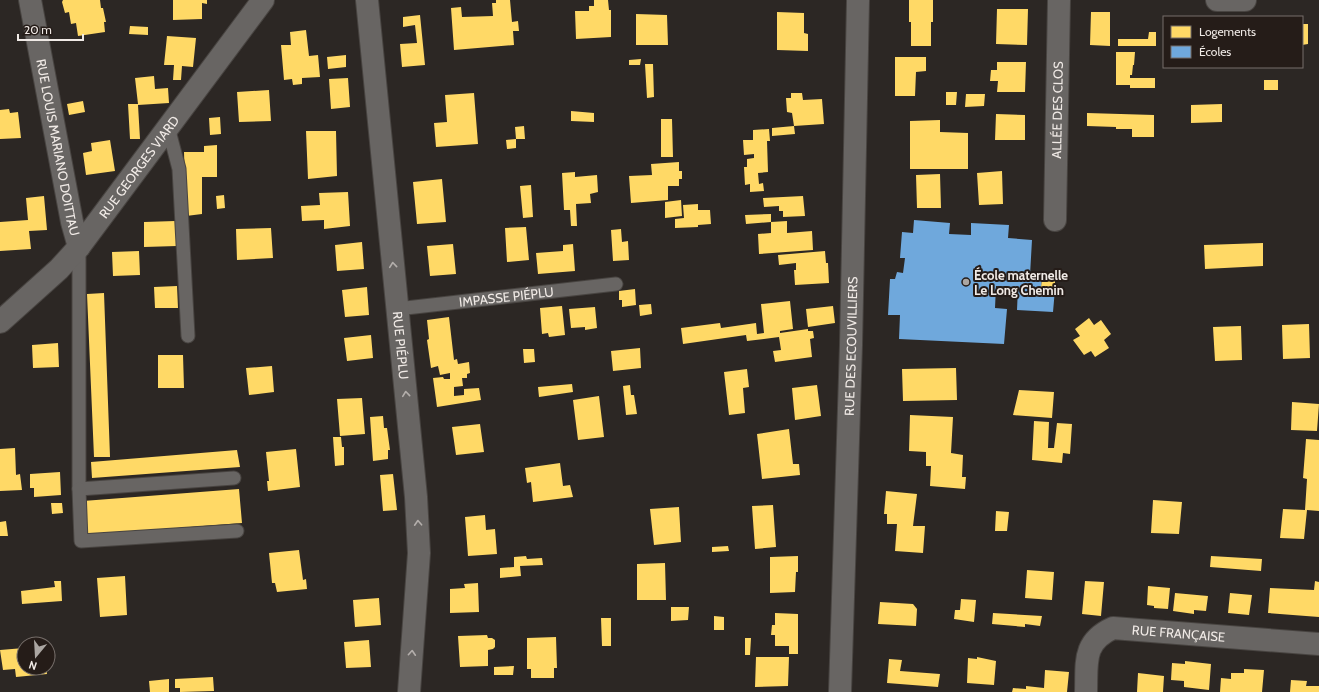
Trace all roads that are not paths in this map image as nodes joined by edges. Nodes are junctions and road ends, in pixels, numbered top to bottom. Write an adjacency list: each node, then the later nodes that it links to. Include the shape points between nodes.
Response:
1 (30, 0): 10 (street, RUE LOUIS MARIANO DOITTAU)
2 (263, 0): 8 (street, RUE GEORGES VIARD)
3 (367, 0): 12 (street, RUE PIÉPLU, one-way to 3)
4 (858, 0): 20 (street, RUE DES ECOUVILLIERS)
5 (1058, 0): 9 (street, ALLÉE DES CLOS)
6 (1217, 0): 7 (street)
7 (1245, 0)
8 (168, 127): 10 (street, RUE GEORGES VIARD); 14 (lane, via 180,169)
9 (1055, 220)
10 (78, 247): 13 (street, RUE GEORGES VIARD, via 59,269); 16 (lane)
11 (616, 284): 12 (lane, IMPASSE PIÉPLU)
12 (398, 309): 19 (street, RUE PIÉPLU, one-way to 12, via 419,554)
13 (0, 322)
14 (188, 336)
15 (234, 478): 16 (lane)
16 (79, 489): 17 (lane, via 81,541)
17 (237, 531)
18 (1319, 644): 21 (street, RUE FRANÇAISE, via 1113,628 1102,633 1089,648)
19 (408, 692)
20 (840, 692)
21 (1086, 692)

